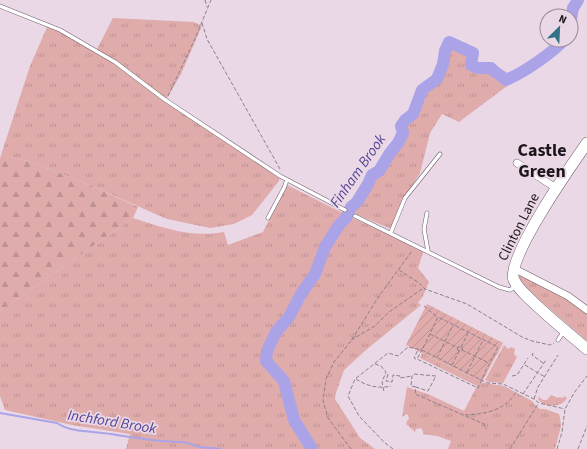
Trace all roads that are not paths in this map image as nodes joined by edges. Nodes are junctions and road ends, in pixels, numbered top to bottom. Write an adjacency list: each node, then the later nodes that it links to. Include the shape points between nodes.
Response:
1 (0, 6): 5 (lane, via 60,30 115,62 164,99)
2 (587, 143): 6 (main road, Clinton Lane)
3 (440, 154): 11 (lane, via 405,198)
4 (517, 163): 6 (street)
5 (287, 180): 7 (lane); 10 (lane)
6 (556, 188): 13 (main road, Clinton Lane, via 532,228)
7 (345, 210)
8 (427, 213): 12 (lane, via 424,229)
9 (355, 216): 11 (lane)
10 (268, 218)
11 (390, 232): 12 (lane)
12 (428, 251): 14 (lane, via 499,287 510,290)
13 (513, 268): 14 (main road, Clinton Lane, via 512,275); 15 (street, via 568,296)
14 (517, 286): 16 (main road)
15 (587, 310)
16 (565, 330): 17 (lane); 18 (main road)
17 (558, 340)
18 (587, 349)

